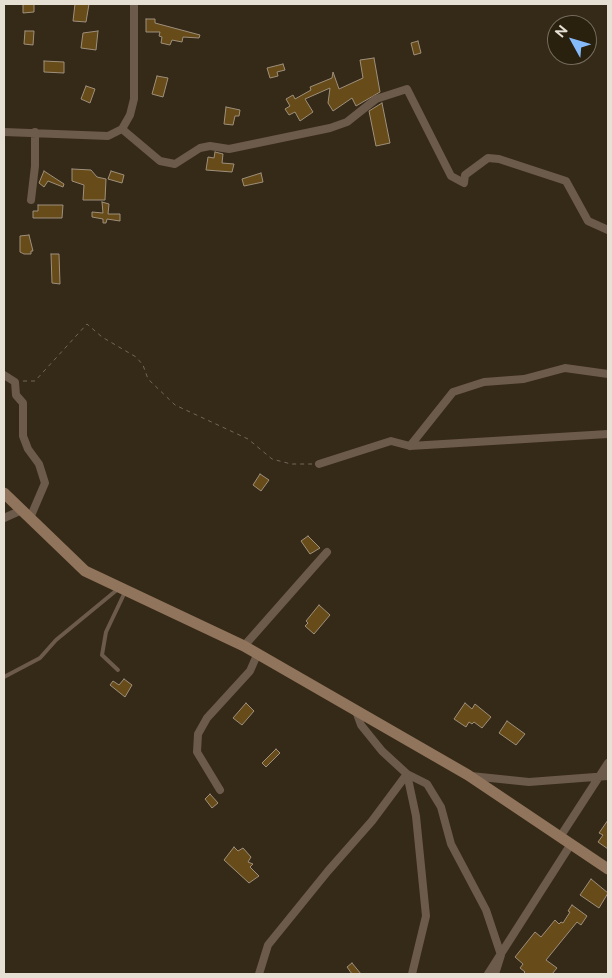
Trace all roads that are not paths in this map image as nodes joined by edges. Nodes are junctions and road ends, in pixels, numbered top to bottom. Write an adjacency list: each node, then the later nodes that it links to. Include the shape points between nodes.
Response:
1 (134, 4): 2 (street, via 134,99)
2 (122, 129): 4 (street, via 108,136); 6 (street, via 160,161 175,164 200,148 230,149 330,128 347,122 376,99 408,89 452,176 464,182 464,175 488,158 566,181 588,220)
3 (4, 132): 4 (street)
4 (35, 132): 5 (street, via 36,166)
5 (31, 200)
6 (608, 230)
7 (608, 374): 10 (street, via 565,368 524,379 484,382 453,392)
8 (4, 375): 15 (street, via 15,382 16,395 23,404 23,436 40,464 45,483)
9 (608, 434): 10 (street)
10 (410, 446): 11 (street, via 392,441)
11 (319, 464)
12 (4, 493): 13 (street)
13 (22, 510): 14 (street); 15 (street)
14 (4, 518)
15 (30, 518): 17 (street, via 85,571)
16 (327, 552): 18 (street)
17 (123, 589): 18 (street); 20 (lane, via 106,632 102,655); 21 (lane, via 56,640 40,658)
18 (244, 646): 19 (street)
19 (257, 655): 22 (street); 28 (street, via 250,671 207,718 198,734 197,752)
20 (118, 670)
21 (4, 677)
22 (356, 710): 24 (street, via 361,725 382,752); 25 (street)
23 (608, 763): 27 (street)
24 (407, 774): 32 (street, via 427,784 441,807 451,844 486,910); 33 (street, via 372,822 268,945); 34 (street, via 416,816 426,916)
25 (468, 775): 27 (street, via 529,782); 29 (street)
26 (608, 776): 27 (street)
27 (599, 777): 29 (street)
28 (220, 790)
29 (560, 837): 30 (street)
30 (571, 844): 31 (street); 32 (street)
31 (608, 869)
32 (501, 955): 35 (street); 36 (street)
33 (259, 974)
34 (412, 974)
35 (488, 974)
36 (495, 974)

